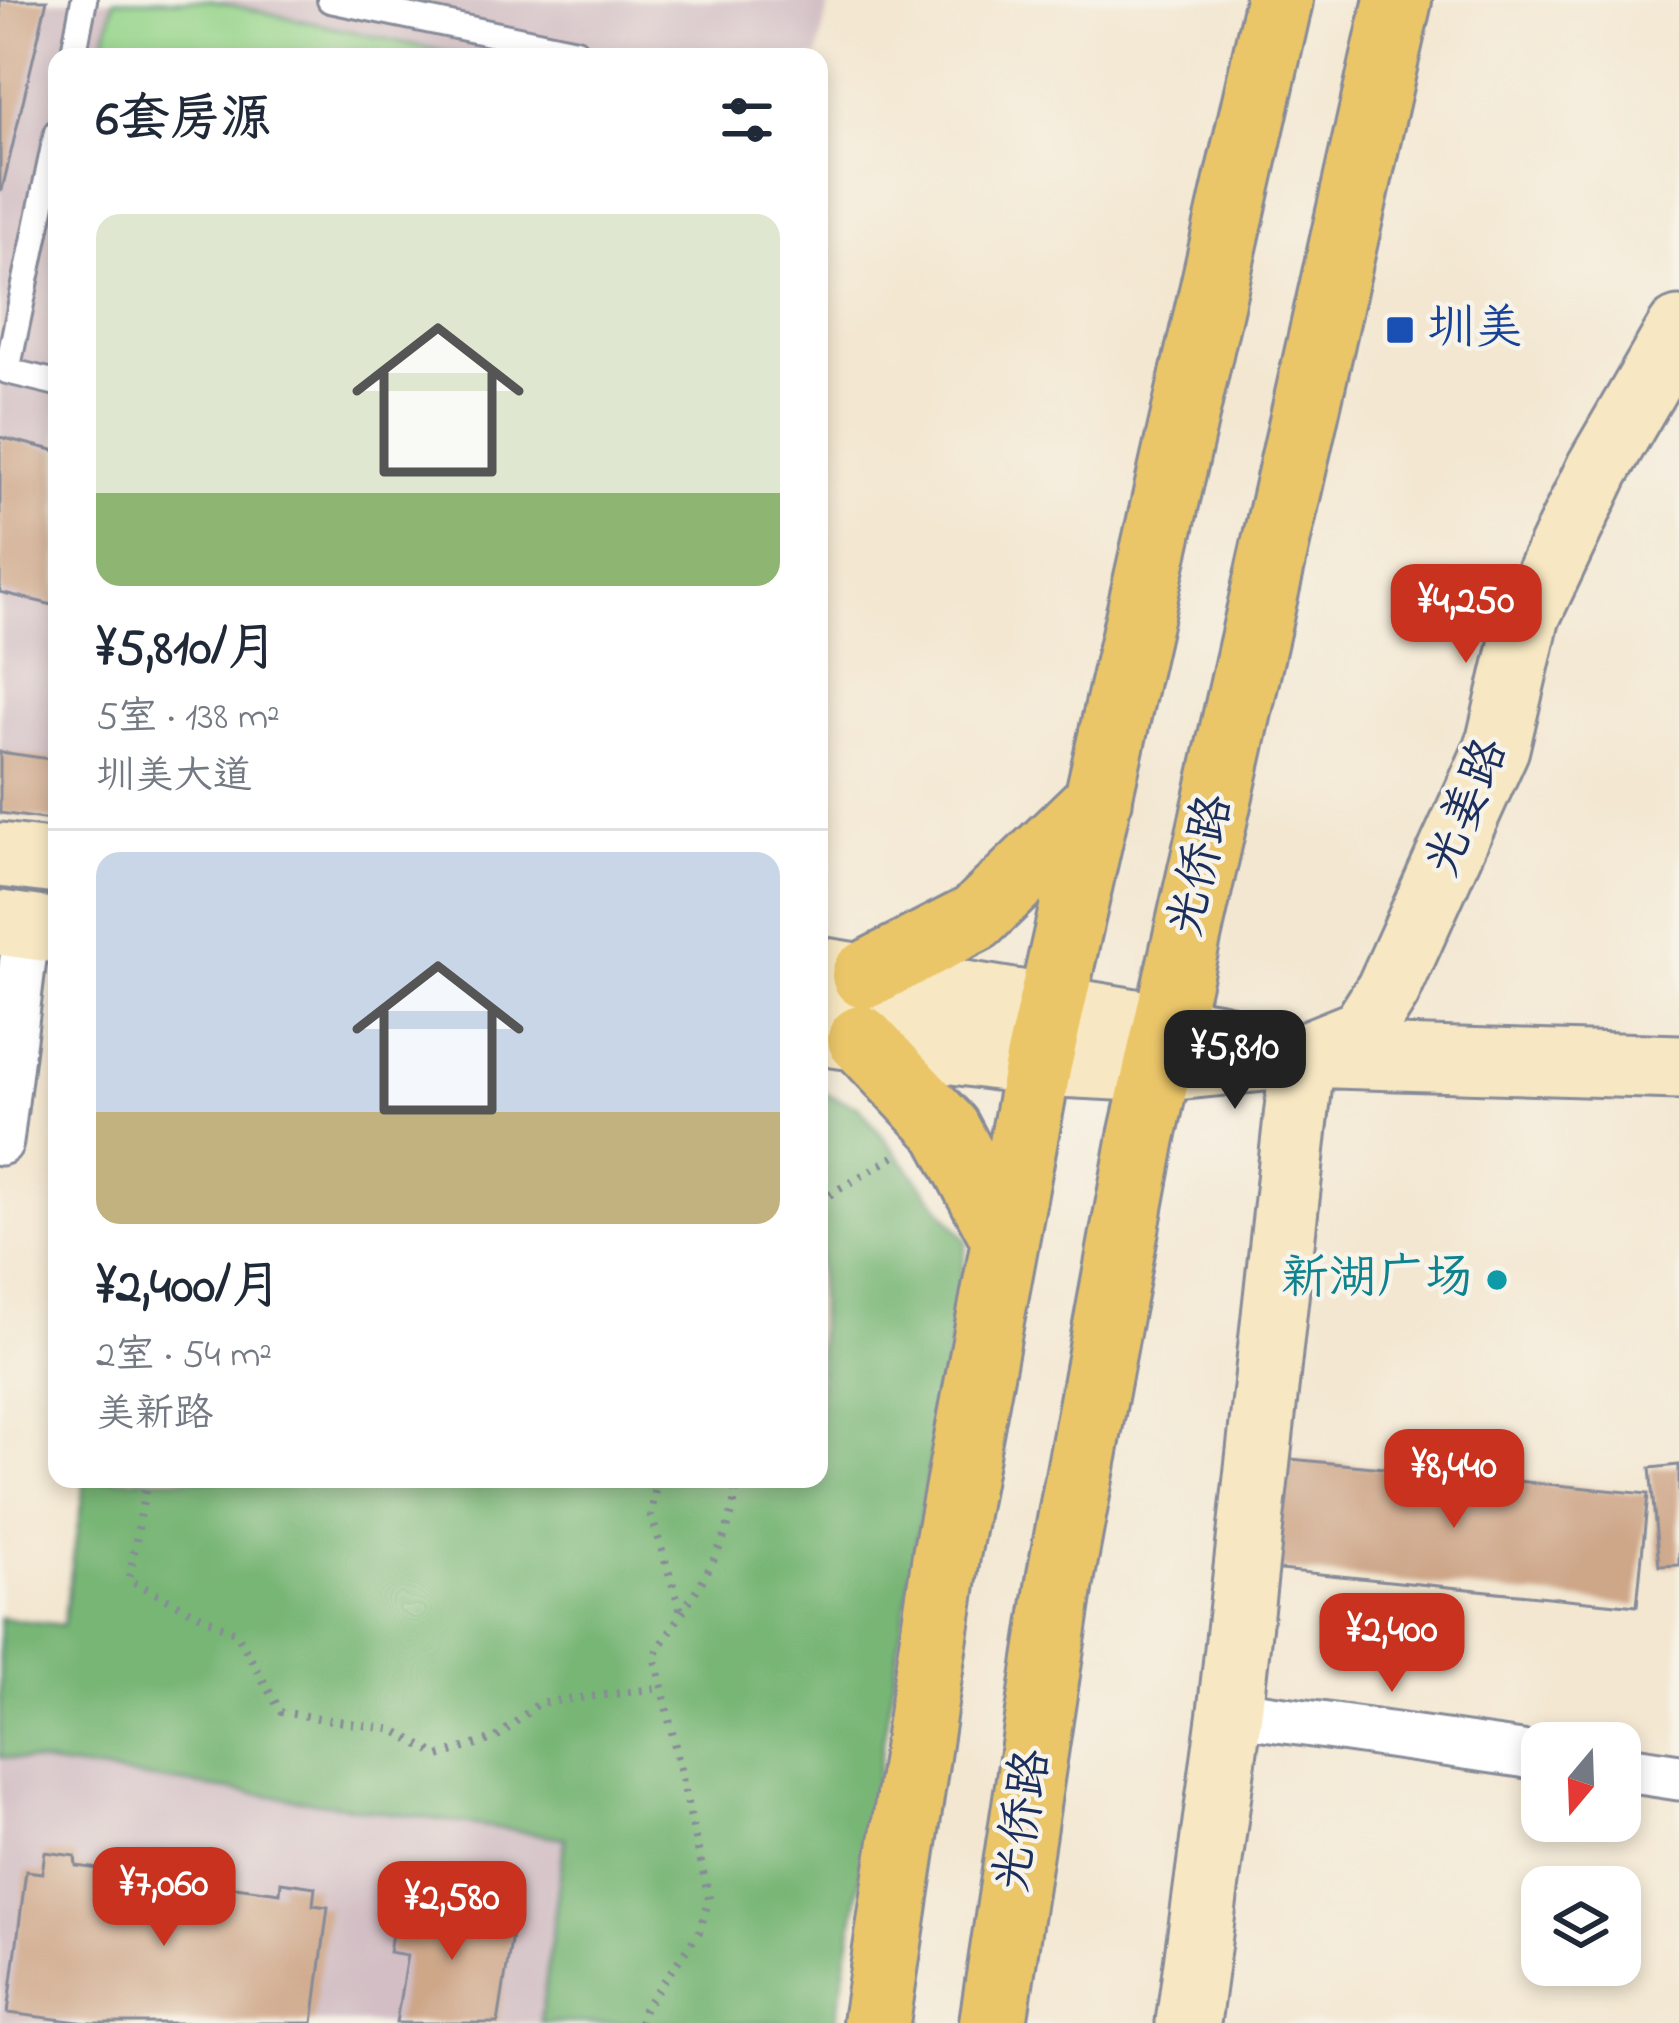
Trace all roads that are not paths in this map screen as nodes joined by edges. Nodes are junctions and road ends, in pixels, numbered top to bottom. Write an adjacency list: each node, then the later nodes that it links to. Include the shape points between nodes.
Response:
1 (85, 0): 5 (lane)
2 (330, 0): 6 (lane)
3 (1279, 0): 10 (main road)
4 (1398, 0): 16 (main road, 光侨路)
5 (75, 48)
6 (562, 48)
7 (48, 175): 9 (lane, via 7,371)
8 (1679, 329): 17 (street, 光姜路, via 1598,469 1528,616 1497,748 1388,990 1362,1031)
9 (48, 381)
10 (1099, 799): 14 (main road, via 976,918); 15 (main road)
11 (0, 855): 12 (street)
12 (48, 861)
13 (28, 927): 19 (street)
14 (841, 1004): 15 (street); 20 (main road, via 944,1127)
15 (1045, 1036): 16 (street); 20 (main road)
16 (1161, 1046): 17 (street); 26 (main road, 光侨路, via 1061,1575)
17 (1304, 1055): 18 (street); 21 (street)
18 (1679, 1067)
19 (0, 1142)
20 (1005, 1239): 25 (main road, via 946,1556)
21 (1230, 1712): 22 (street); 27 (street)
22 (1521, 1754)
23 (1641, 1771): 24 (street)
24 (1679, 1777)
25 (876, 2023)
26 (993, 2023)
27 (1187, 2023)

